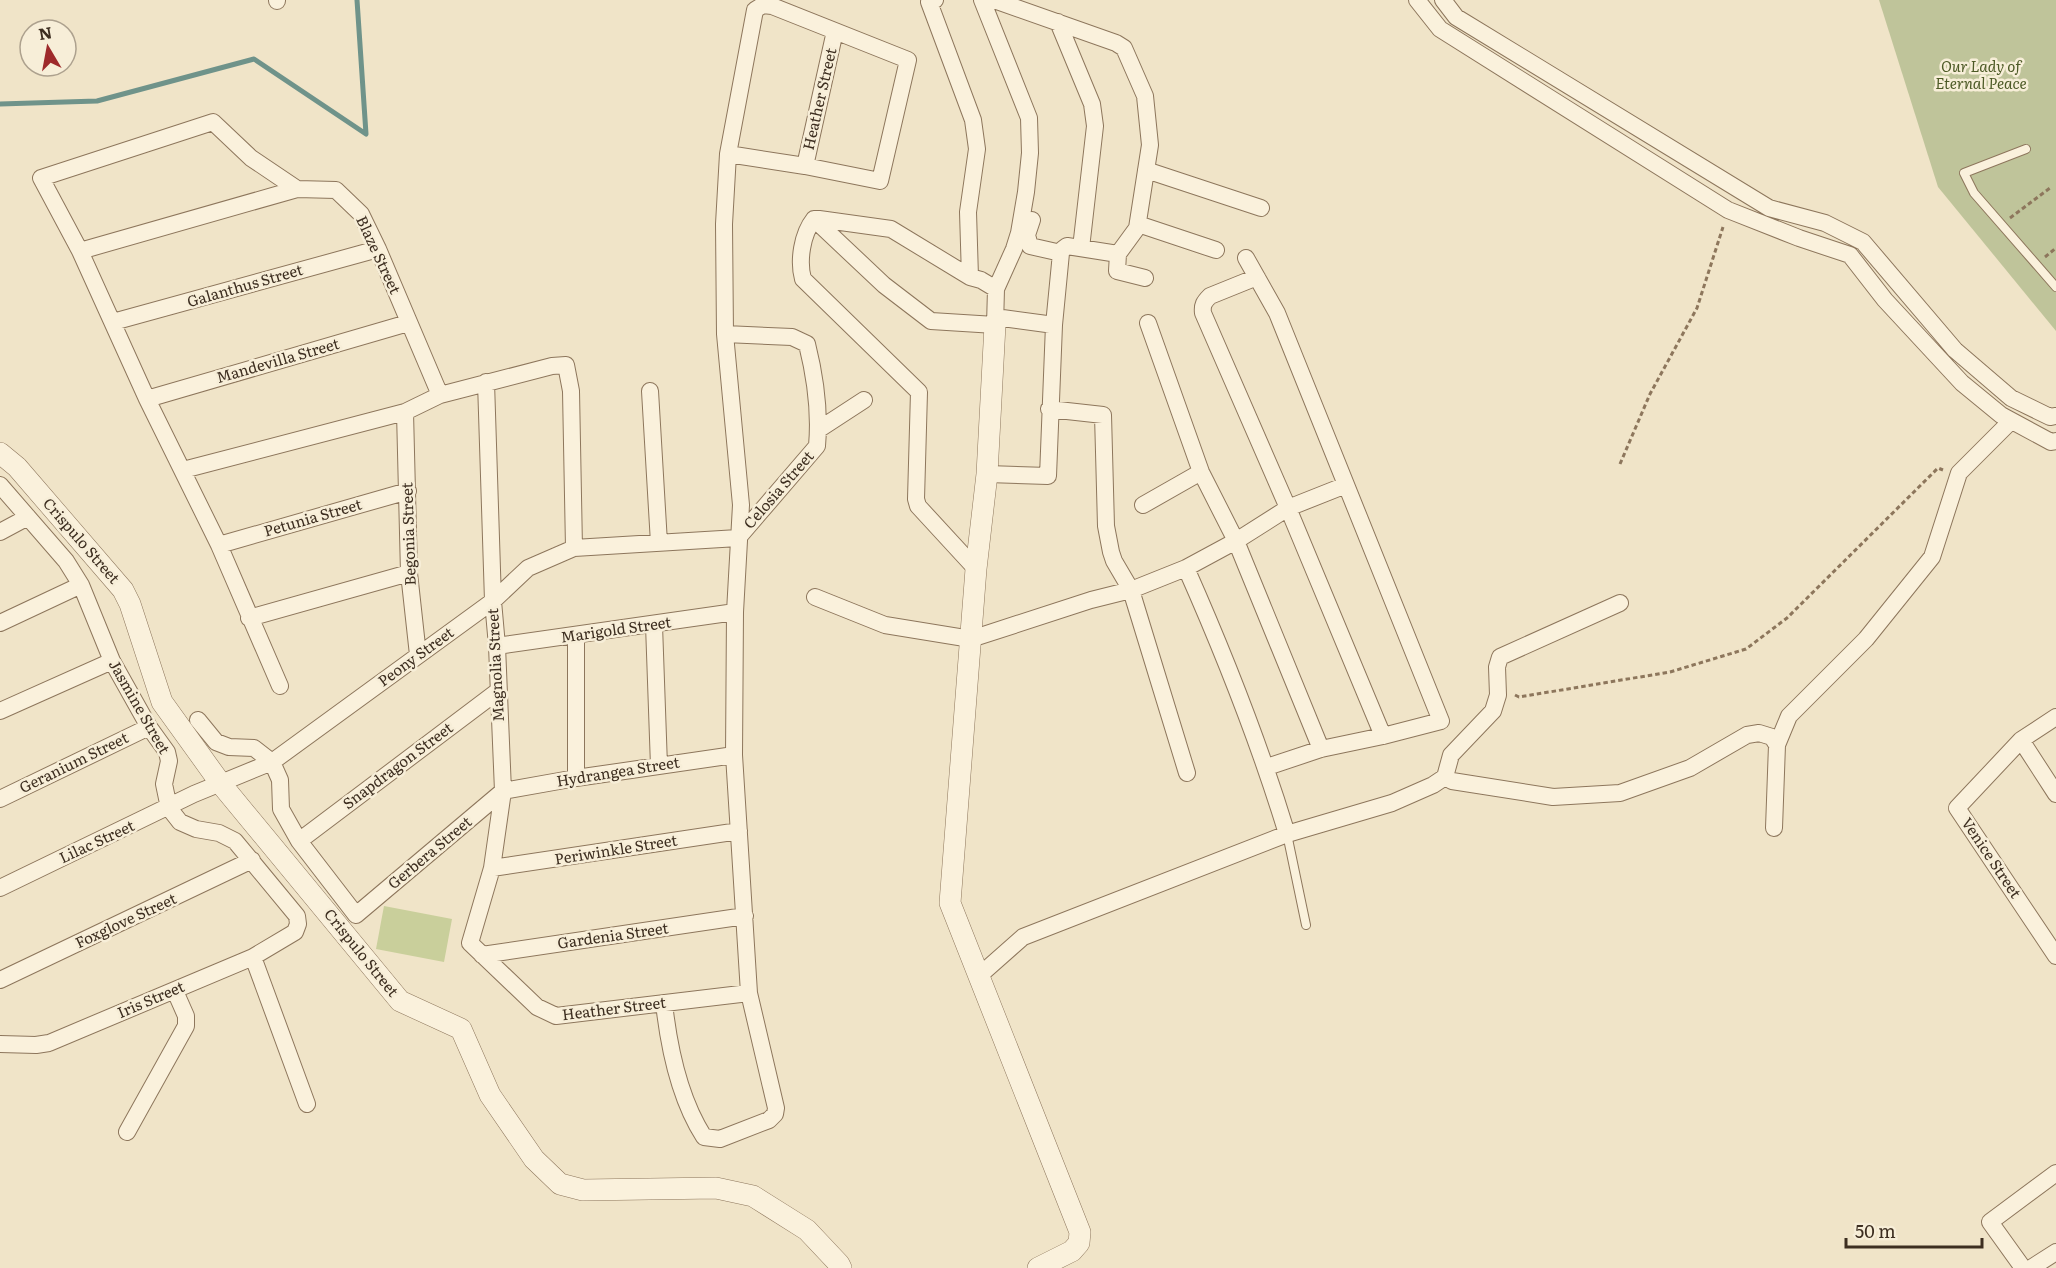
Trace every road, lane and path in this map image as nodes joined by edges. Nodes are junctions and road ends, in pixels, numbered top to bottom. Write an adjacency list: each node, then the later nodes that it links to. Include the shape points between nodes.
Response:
1 (935, 0): 26 (street, via 929,2 973,120 977,150 968,212)
2 (982, 0): 30 (street, via 1029,118 1026,192 1014,249)
3 (994, 0): 6 (street); 23 (street, via 1038,117 1034,210 1027,235 1030,246)
4 (1417, 0): 15 (street, via 1440,29)
5 (1443, 0): 44 (street, via 1456,17 1769,208 1825,223 1863,242 1955,350 2011,398 2050,417)
6 (1058, 22): 11 (street, via 1124,48 1145,96 1150,145); 19 (street, via 1092,105 1095,126)
7 (836, 31): 9 (street, via 772,6 763,5 755,10); 10 (street, Heather Street); 10 (street, via 908,60 880,181)
8 (2026, 149): 18 (lane, via 1964,173 1974,193)
9 (728, 154): 10 (street); 36 (street)
10 (805, 166)
11 (1146, 170): 14 (street); 17 (street)
12 (2050, 188): 18 (path)
13 (297, 189): 20 (street, Blaze Street, via 336,190 361,214); 22 (street, Blaze Street); 22 (street, via 251,158 213,122 41,177)
14 (1261, 208)
15 (1728, 210): 45 (street, via 1850,255 1885,300 1962,383); 49 (path, via 1697,308 1650,394)
16 (814, 219): 26 (street, via 891,229); 31 (street, via 884,285 931,321); 67 (street, via 807,228 802,279 919,392 918,506)
17 (1138, 224): 21 (street); 24 (street)
18 (2002, 224): 29 (lane)
19 (1081, 248): 23 (street, via 1067,246); 24 (street)
20 (378, 249): 32 (street, Galanthus Street); 33 (street, Blaze Street)
21 (1216, 250)
22 (80, 251): 32 (street)
23 (1061, 253): 35 (street)
24 (1118, 254): 27 (street, via 1117,271)
25 (1246, 258): 28 (street)
26 (970, 277): 30 (street)
27 (1145, 278)
28 (1257, 278): 55 (street, via 1277,314); 58 (street, via 1210,296 1202,307)
29 (2056, 287)
30 (996, 290): 31 (street)
31 (995, 321): 35 (street); 52 (street)
32 (113, 322): 40 (street)
33 (408, 323): 39 (street, Blaze Street); 40 (street, Mandevilla Street)
34 (1148, 323): 51 (street)
35 (1054, 325): 42 (street)
36 (725, 334): 46 (street, Celosia Street, via 792,337 807,344); 61 (street, via 741,505)
37 (486, 382): 39 (street); 65 (street, via 566,365 571,390); 72 (street, Magnolia Street)
38 (650, 391): 63 (street)
39 (440, 395): 43 (street)
40 (147, 399): 50 (street)
41 (864, 400): 46 (street)
42 (1049, 409): 52 (street, via 1048,476); 70 (street, via 1102,415 1106,526 1114,561)
43 (405, 412): 50 (street); 56 (street, Begonia Street)
44 (2056, 416)
45 (2011, 421): 47 (street); 53 (street)
46 (818, 430): 61 (street, Celosia Street, via 817,446)
47 (2056, 441)
48 (0, 453): 101 (street, Crispulo Street, via 17,467 123,590 162,702)
49 (1620, 464)
50 (183, 470): 64 (street)
51 (1201, 472): 57 (street); 62 (street)
52 (987, 474): 67 (street)
53 (1957, 478): 84 (path, via 1938,468 1786,618 1746,649 1670,672 1519,697); 92 (street, via 1932,557 1866,639 1789,716)
54 (0, 485): 59 (street, Jasmine Street)
55 (1346, 485): 58 (street); 90 (street, via 1441,721)
56 (408, 491): 64 (street, Petunia Street); 68 (street, Begonia Street)
57 (1143, 505)
58 (1288, 508): 62 (street); 90 (street)
59 (28, 517): 60 (street); 69 (street, Jasmine Street)
60 (0, 531)
61 (738, 538): 63 (street, Peony Street); 74 (street)
62 (1236, 541): 66 (street); 93 (street)
63 (659, 543): 65 (street, Peony Street)
64 (219, 545): 75 (street)
65 (574, 548): 72 (street, Peony Street, via 528,568)
66 (1186, 568): 70 (street); 97 (street)
67 (976, 569): 79 (street)
68 (409, 573): 75 (street); 81 (street, Begonia Street)
69 (81, 585): 76 (street); 82 (street, Jasmine Street)
70 (1131, 590): 79 (street); 98 (street)
71 (815, 597): 79 (street, via 885,625)
72 (493, 602): 80 (street, Magnolia Street); 81 (street, Peony Street)
73 (1620, 603): 84 (street, via 1500,657)
74 (735, 612): 77 (street, Marigold Street); 94 (street)
75 (249, 618): 83 (street)
76 (0, 623)
77 (654, 625): 78 (street, Marigold Street); 96 (street)
78 (576, 636): 80 (street, Marigold Street); 100 (street)
79 (971, 639): 118 (street, via 950,903)
80 (497, 646): 85 (street, Magnolia Street)
81 (418, 655): 95 (street, Peony Street)
82 (112, 661): 86 (street); 89 (street, Jasmine Street)
83 (280, 686)
84 (1497, 687): 99 (street, via 1493,711 1451,755)
85 (498, 691): 102 (street, Magnolia Street); 109 (street, Snapdragon Street)
86 (0, 711)
87 (2056, 717): 91 (street)
88 (198, 720): 95 (street, via 216,742 254,748)
89 (149, 727): 104 (street, Geranium Street); 105 (street, Jasmine Street, via 167,752 164,784)
90 (1383, 736): 93 (street)
91 (2021, 740): 103 (street); 116 (street, Venice Street, via 1957,808)
92 (1777, 745): 99 (street, via 1772,737 1747,735 1690,768 1620,793 1553,797); 106 (street)
93 (1321, 749): 97 (street)
94 (734, 755): 96 (street, Hydrangea Street); 107 (street)
95 (272, 762): 101 (street, Peony Street); 109 (street, via 280,780 281,809)
96 (658, 766): 100 (street, Hydrangea Street)
97 (1267, 767): 108 (street)
98 (1187, 772)
99 (1445, 777): 108 (street, via 1392,802)
100 (576, 778): 102 (street, Hydrangea Street)
101 (221, 784): 105 (street, Lilac Street); 128 (street, Crispulo Street, via 400,1001 462,1029 490,1095 534,1159 560,1184 583,1190 716,1188 753,1196 807,1230)
102 (503, 791): 109 (street, Gerbera Street, via 356,915); 111 (street, Magnolia Street)
103 (2056, 794)
104 (0, 799)
105 (169, 808): 110 (street, via 180,822 235,841); 112 (street, Lilac Street)
106 (1774, 828)
107 (739, 831): 111 (street, Periwinkle Street); 113 (street)
108 (1287, 834): 114 (lane); 118 (street, via 1023,937)
109 (299, 842)
110 (252, 860): 117 (street, Iris Street, via 297,916 298,924 295,932); 119 (street, Foxglove Street)
111 (492, 868): 115 (street, Magnolia Street)
112 (0, 888)
113 (745, 916): 115 (street, Gardenia Street); 121 (street)
114 (1306, 925)
115 (476, 949): 122 (street, Heather Street, via 537,1007 556,1016)
116 (2056, 956)
117 (253, 957): 120 (street, Iris Street); 124 (street)
118 (980, 975): 129 (street, via 1080,1232 1079,1243 1072,1251)
119 (0, 980)
120 (175, 991): 123 (street, Iris Street, via 49,1043); 125 (street, via 186,1026)
121 (749, 993): 122 (street, Heather Street); 122 (street, via 775,1114 720,1139 704,1137 693,1120 669,1045)
122 (664, 1003)
123 (0, 1044)
124 (307, 1104)
125 (127, 1132)
126 (2056, 1173): 130 (street, via 1990,1222)
127 (2056, 1252): 131 (street)
128 (841, 1268)
129 (1038, 1268)
130 (2023, 1268)
131 (2031, 1268)

